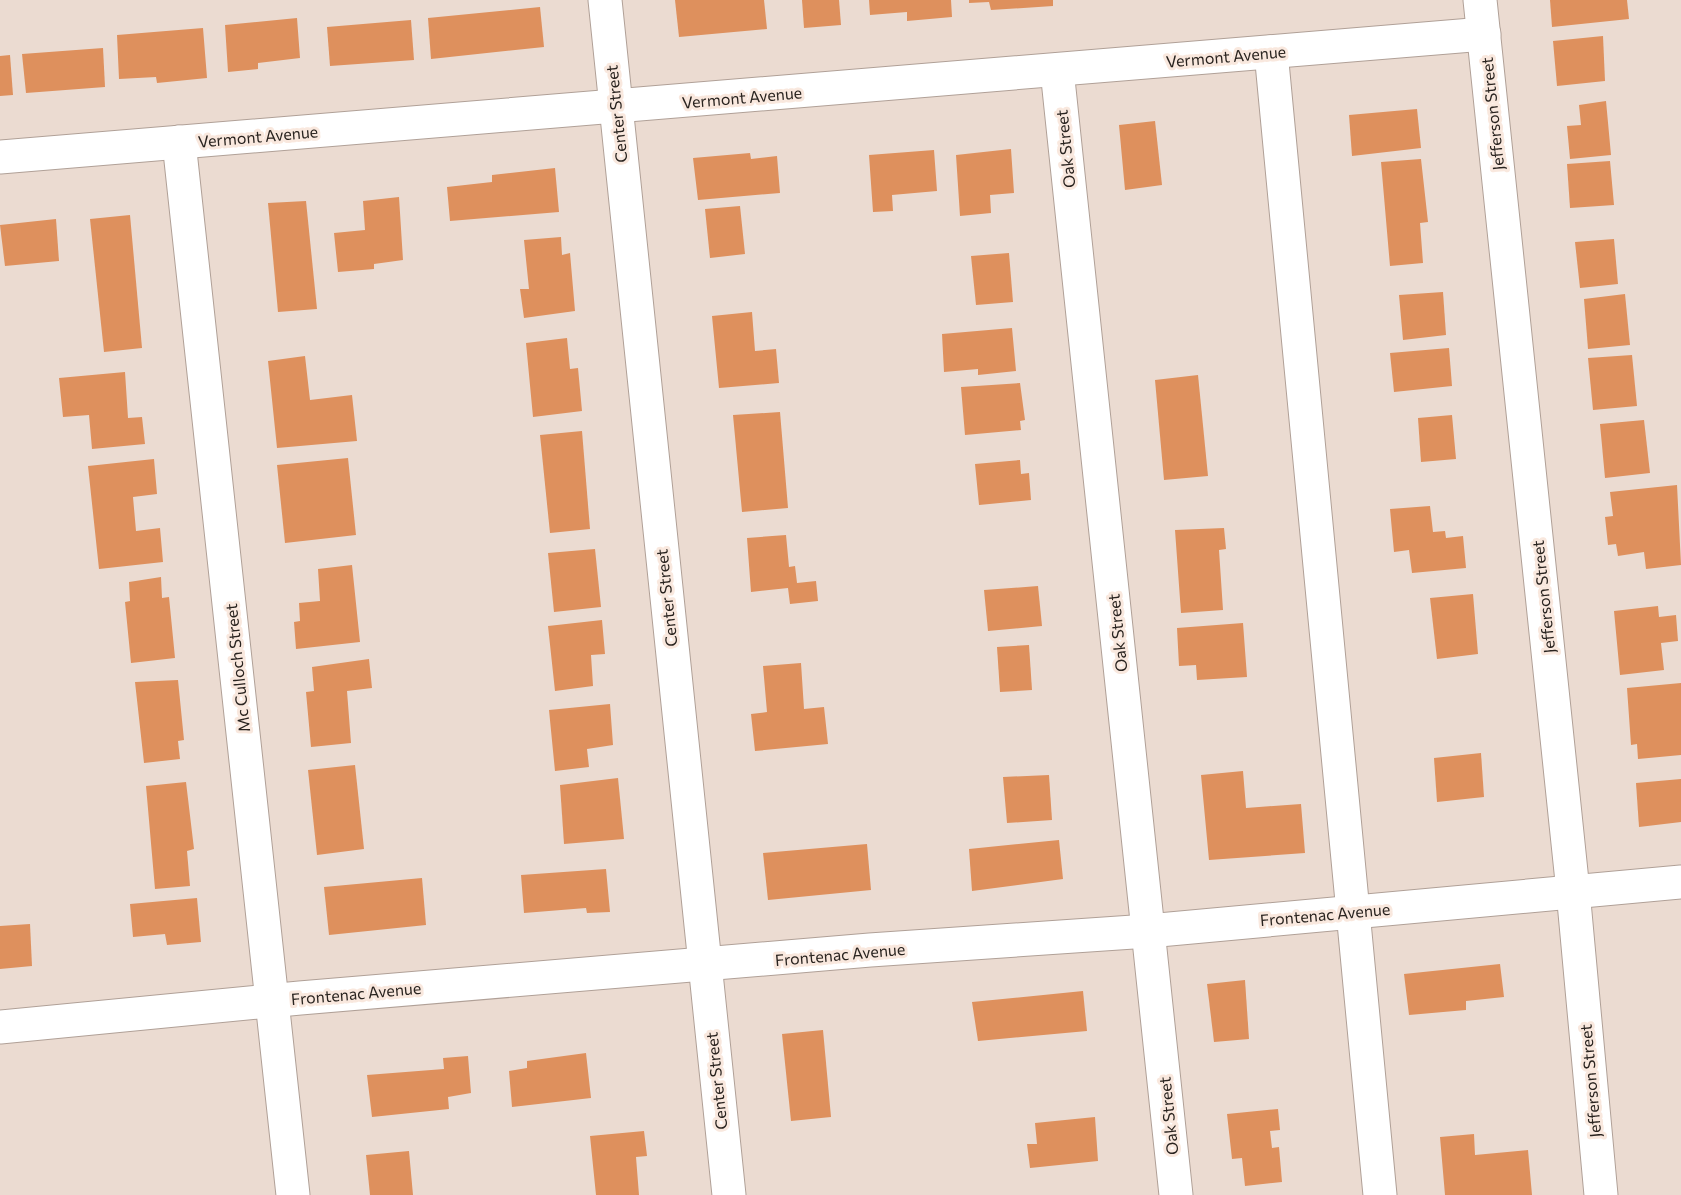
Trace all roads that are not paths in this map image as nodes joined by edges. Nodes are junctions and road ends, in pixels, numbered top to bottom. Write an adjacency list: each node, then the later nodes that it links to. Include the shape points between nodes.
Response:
1 (605, 0): 6 (street, Center Street)
2 (1480, 0): 3 (street, Jefferson Street)
3 (1484, 34): 4 (street, Vermont Avenue); 10 (street, Jefferson Street)
4 (1271, 51): 5 (street, Vermont Avenue); 11 (street)
5 (1057, 70): 6 (street, Vermont Avenue); 12 (street, Oak Street)
6 (615, 107): 7 (street, Vermont Avenue); 13 (street, Center Street)
7 (179, 142): 8 (street, Vermont Avenue); 14 (street, Mc Culloch Street)
8 (0, 157)
9 (1681, 882): 10 (street, Frontenac Avenue)
10 (1573, 891): 11 (street, Frontenac Avenue); 20 (street, Jefferson Street)
11 (1352, 912): 12 (street, Frontenac Avenue); 19 (street)
12 (1148, 931): 13 (street, Frontenac Avenue); 18 (street, Oak Street)
13 (703, 966): 14 (street, Frontenac Avenue); 17 (street, Center Street)
14 (273, 1000): 15 (street, Frontenac Avenue); 16 (street, Mc Culloch Street)
15 (0, 1027)
16 (293, 1195)
17 (729, 1195)
18 (1176, 1195)
19 (1380, 1195)
20 (1601, 1195)

